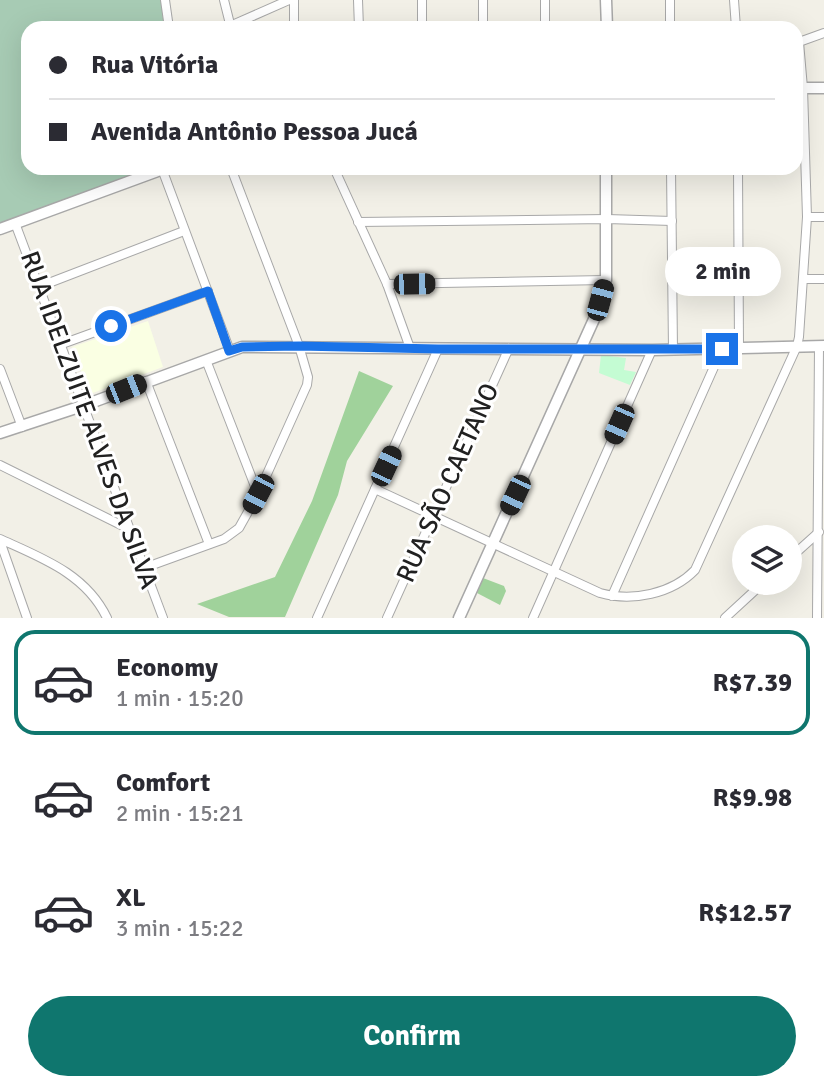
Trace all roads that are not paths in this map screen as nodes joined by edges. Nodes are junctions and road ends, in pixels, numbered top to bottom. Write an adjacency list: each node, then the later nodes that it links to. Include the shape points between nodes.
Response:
1 (165, 0): 11 (street)
2 (224, 0): 12 (street)
3 (292, 0): 13 (street); 14 (street)
4 (358, 0): 15 (street)
5 (422, 0): 16 (street)
6 (483, 0): 17 (street)
7 (545, 0): 18 (street)
8 (607, 0): 19 (street)
9 (670, 0): 20 (street)
10 (734, 0): 21 (street)
11 (168, 21)
12 (229, 21)
13 (244, 21)
14 (294, 21)
15 (359, 21)
16 (422, 21)
17 (483, 21)
18 (545, 21)
19 (607, 21)
20 (670, 21)
21 (736, 21)
22 (824, 33): 23 (street)
23 (803, 41)
24 (803, 88): 25 (street)
25 (824, 88)
26 (803, 143): 34 (street)
27 (147, 175): 39 (street)
28 (166, 175): 41 (street)
29 (234, 175): 49 (street)
30 (337, 175): 38 (street)
31 (606, 175): 36 (street)
32 (671, 175): 37 (street)
33 (738, 175): 52 (street)
34 (807, 217): 35 (street); 42 (street)
35 (824, 217)
36 (607, 219): 37 (street); 38 (street); 44 (street)
37 (672, 221): 59 (street)
38 (358, 222): 45 (street)
39 (15, 223): 40 (street); 46 (street, RUA IDELZUITE ALVES DA SILVA)
40 (0, 229)
41 (184, 231): 46 (street); 47 (street)
42 (804, 279): 43 (street); 50 (street)
43 (824, 279)
44 (606, 280): 45 (street); 55 (street)
45 (387, 284): 53 (street)
46 (41, 286): 48 (street, RUA IDELZUITE ALVES DA SILVA)
47 (208, 291): 48 (street); 60 (street)
48 (62, 344): 64 (street, RUA IDELZUITE ALVES DA SILVA)
49 (299, 346): 53 (street); 60 (street); 71 (street, via 307,385)
50 (797, 346): 51 (street); 52 (street); 83 (street, via 695,569 684,582 667,589 626,598)
51 (822, 346): 65 (street)
52 (739, 347): 57 (street)
53 (410, 348): 56 (street)
54 (509, 348): 55 (street); 56 (street); 72 (street, RUA SÃO CAETANO)
55 (583, 348): 58 (street); 76 (street)
56 (438, 349): 70 (street)
57 (722, 349): 59 (street); 83 (street)
58 (652, 350): 59 (street); 81 (street)
59 (673, 350)
60 (229, 351): 61 (street)
61 (206, 360): 63 (street); 71 (street)
62 (0, 369): 66 (street)
63 (146, 381): 64 (street); 77 (street)
64 (85, 405): 66 (street); 73 (street, RUA IDELZUITE ALVES DA SILVA)
65 (822, 414): 69 (street)
66 (23, 427): 67 (street)
67 (0, 433)
68 (0, 465): 73 (street)
69 (821, 481): 74 (street)
70 (375, 489): 72 (street); 87 (street)
71 (258, 494): 77 (street, via 234,534)
72 (435, 515): 76 (street); 88 (street, RUA SÃO CAETANO)
73 (129, 529): 80 (street, RUA IDELZUITE ALVES DA SILVA)
74 (819, 532): 78 (street); 79 (street)
75 (0, 540): 84 (street); 85 (street, via 61,567 80,582)
76 (492, 543): 81 (street); 89 (street)
77 (209, 544): 80 (street)
78 (802, 547)
79 (821, 550): 92 (street)
80 (144, 568): 86 (street, RUA IDELZUITE ALVES DA SILVA)
81 (554, 572): 83 (street); 90 (street)
82 (750, 595): 91 (street)
83 (612, 596)
84 (27, 618)
85 (107, 618)
86 (163, 618)
87 (317, 618)
88 (387, 618)
89 (459, 618)
90 (533, 618)
91 (725, 618)
92 (817, 618)

